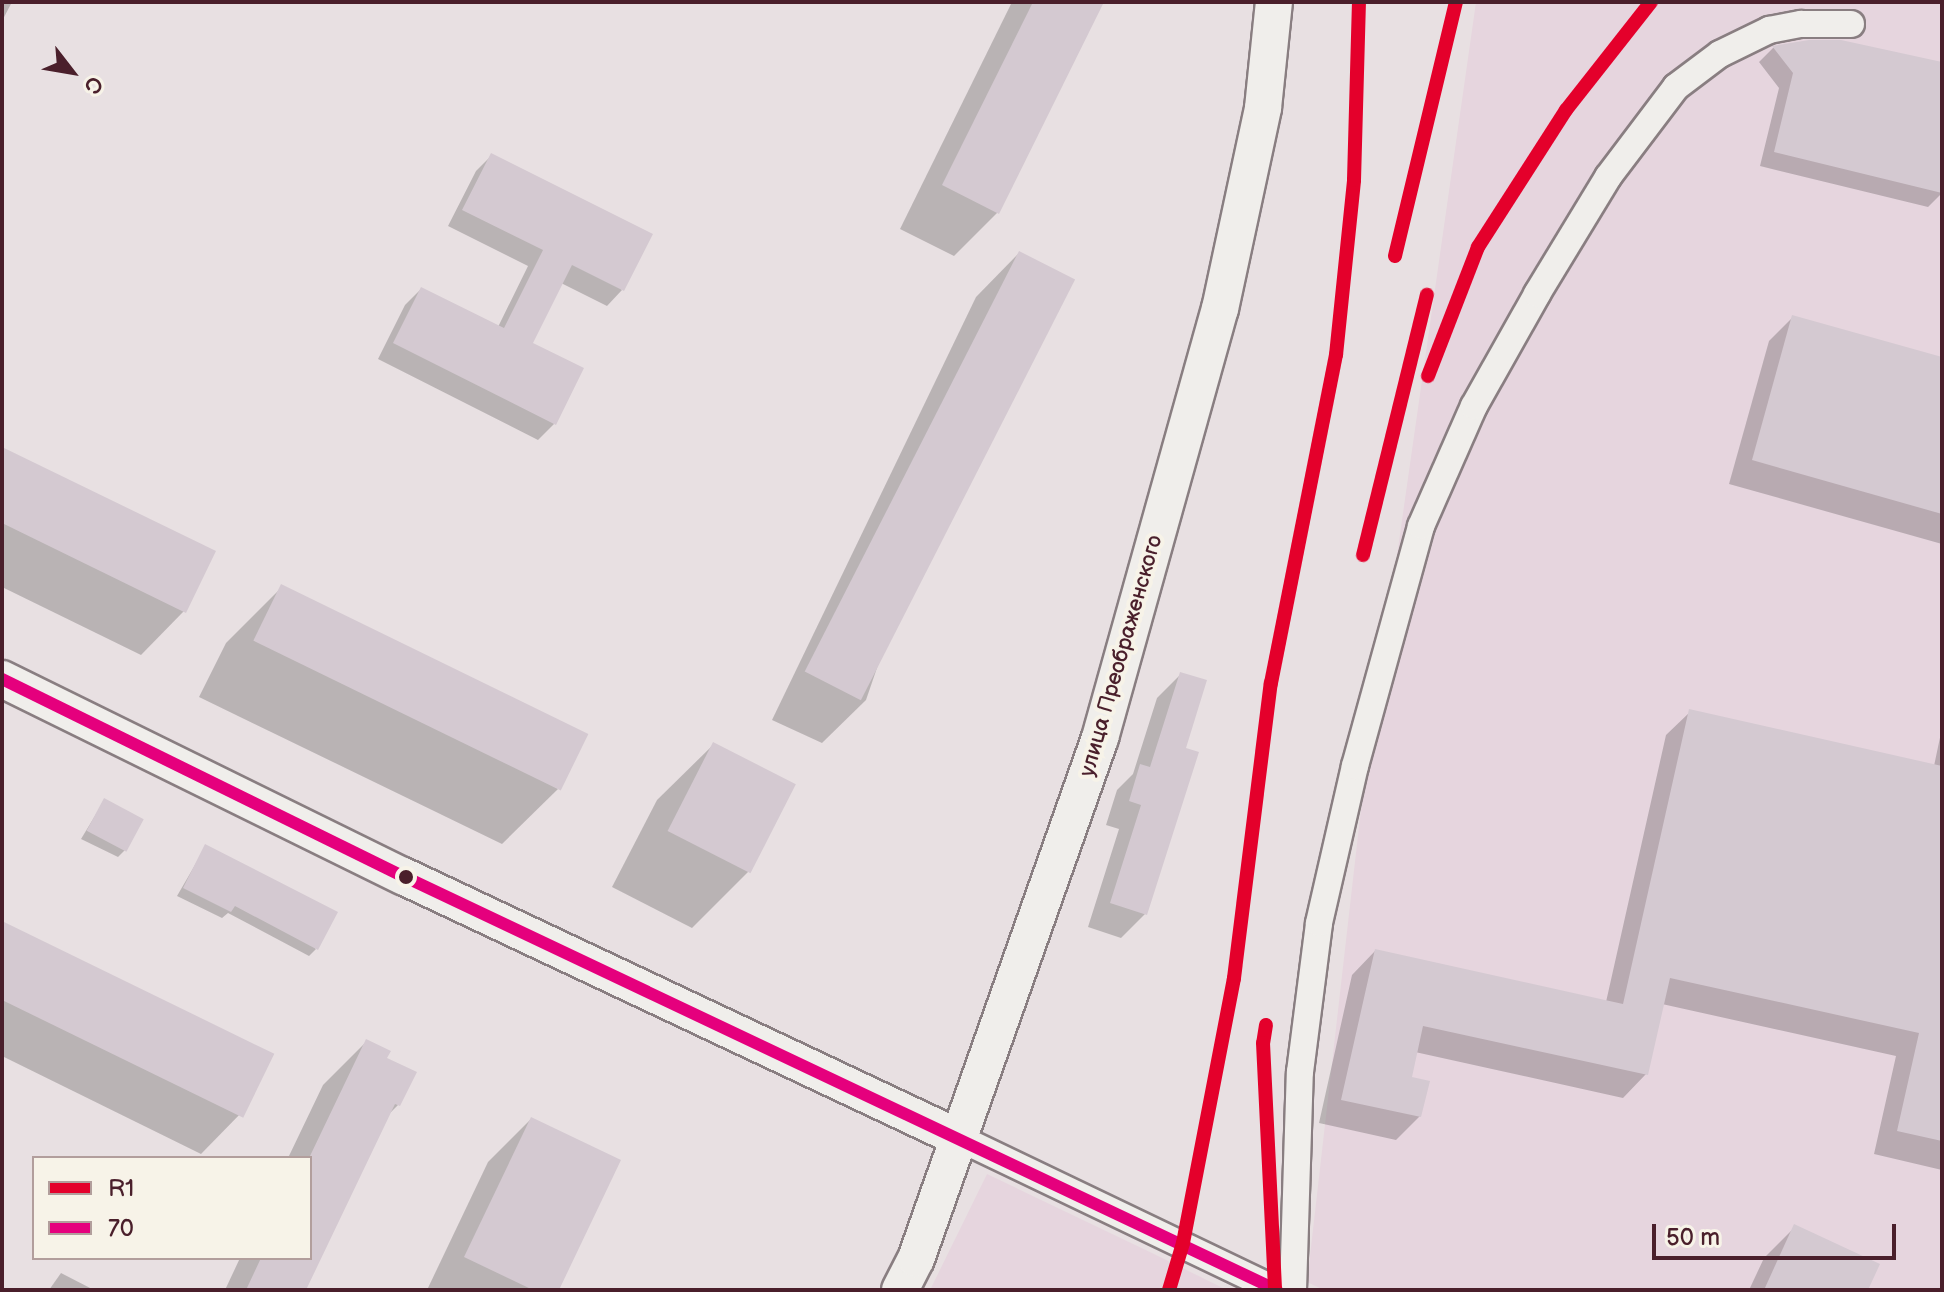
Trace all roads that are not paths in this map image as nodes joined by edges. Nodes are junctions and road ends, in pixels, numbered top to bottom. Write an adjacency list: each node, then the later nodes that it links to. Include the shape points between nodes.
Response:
1 (1274, 2): 4 (street, улица Преображенского, via 1263,108 1220,309 1118,677)
2 (1851, 24): 7 (street, via 1769,30 1720,54 1676,87 1608,177 1474,406 1427,513 1355,766 1319,923 1300,1072)
3 (2, 679): 4 (street, via 403,876)
4 (957, 1137): 5 (street, улица Преображенского, via 916,1259); 6 (street)
5 (900, 1290)
6 (1277, 1290)
7 (1293, 1290)

